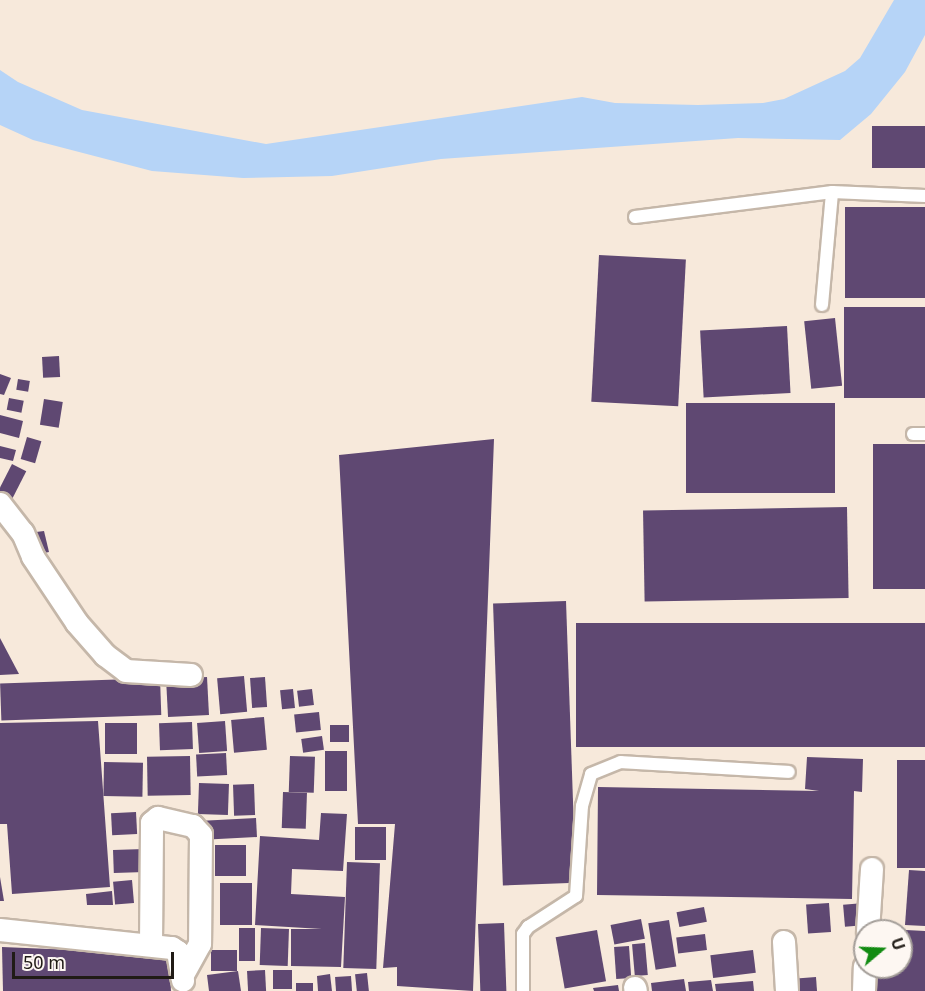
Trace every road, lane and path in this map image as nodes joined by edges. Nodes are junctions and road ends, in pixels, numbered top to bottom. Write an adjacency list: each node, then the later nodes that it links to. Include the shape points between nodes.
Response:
1 (832, 192): 2 (lane); 3 (lane); 4 (lane)
2 (925, 196)
3 (635, 217)
4 (822, 305)
5 (0, 504): 6 (street, via 23,533 33,557 77,623 105,655 126,670)
6 (191, 675)
7 (789, 772): 14 (lane, via 621,762 591,774 582,806 576,896 522,934)
8 (872, 869): 9 (street)
9 (869, 919)
10 (0, 930): 12 (street)
11 (784, 942): 15 (street)
12 (151, 944): 13 (street, via 178,952); 13 (street, via 152,823 158,818 193,826 201,835 200,944)
13 (183, 984)
14 (523, 991)
15 (787, 991)

